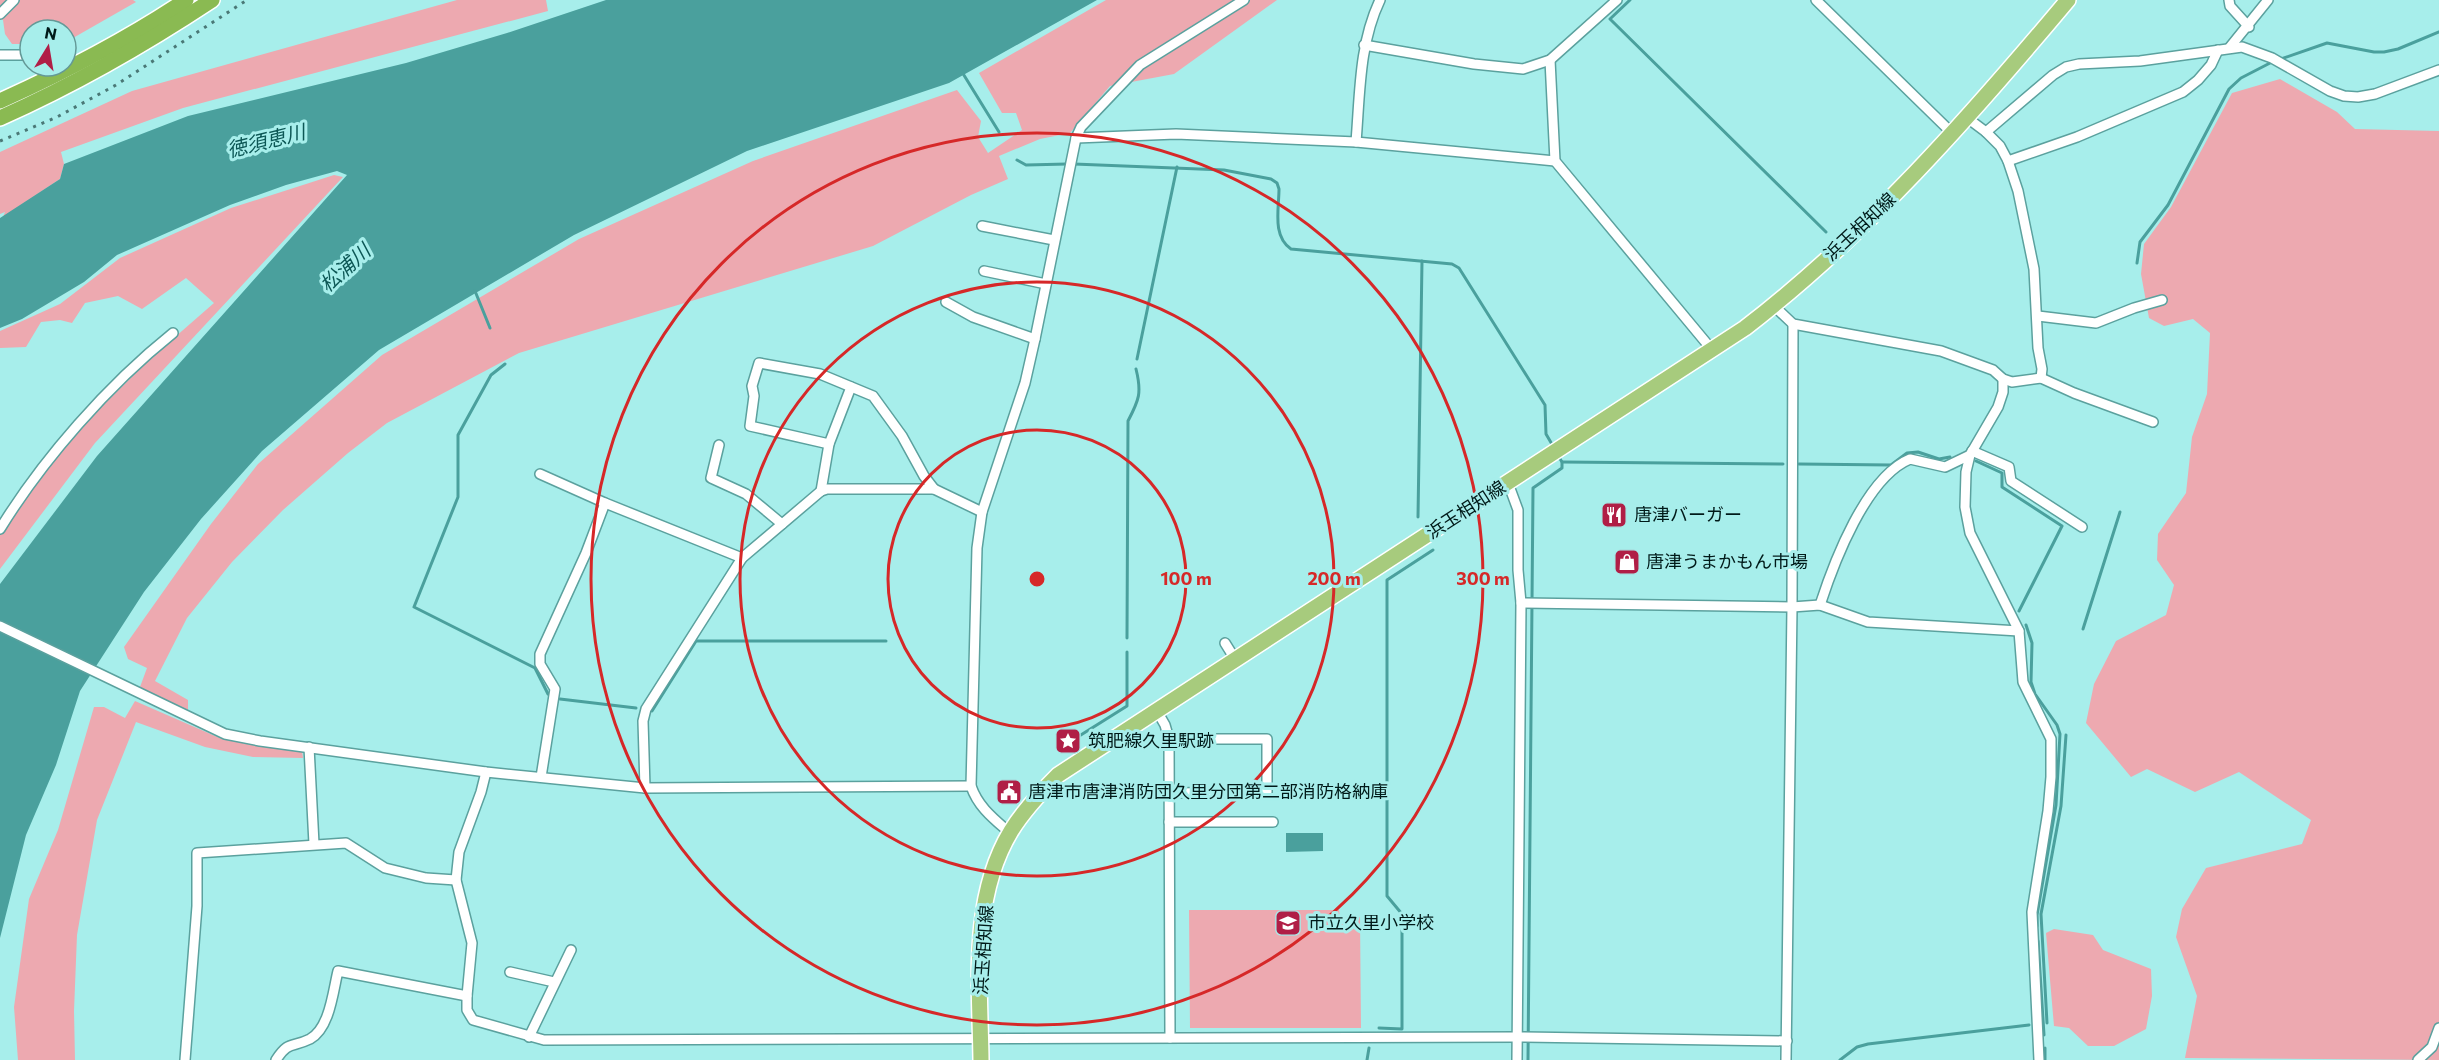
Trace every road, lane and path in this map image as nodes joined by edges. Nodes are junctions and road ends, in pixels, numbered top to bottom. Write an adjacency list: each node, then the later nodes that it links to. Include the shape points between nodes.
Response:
1 (14, 0): 11 (street)
2 (186, 0): 18 (highway, via 156,21)
3 (212, 0): 23 (highway)
4 (1244, 0): 29 (street, via 1140,65 1081,127)
5 (1380, 0): 13 (street)
6 (1617, 0): 19 (street)
7 (1816, 0): 28 (street)
8 (2068, 0): 25 (main road, 浜玉相知線)
9 (2229, 0): 12 (street)
10 (2268, 0): 12 (street)
11 (0, 14)
12 (2249, 27): 14 (street)
13 (1364, 45): 19 (street, via 1523,69); 30 (street)
14 (2230, 47): 15 (street); 20 (street, via 2249,49 2275,60 2344,96 2375,94)
15 (2218, 50): 27 (street, via 2066,67); 32 (street, via 2211,65 2183,92)
16 (0, 55): 17 (street)
17 (18, 55)
18 (78, 58)
19 (1550, 60): 31 (street)
20 (2439, 70)
21 (39, 78): 24 (highway)
22 (52, 78): 23 (street)
23 (58, 92): 26 (highway)
24 (0, 101)
25 (1966, 117): 27 (street); 28 (main road, 浜玉相知線)
26 (0, 118)
27 (1986, 132): 32 (street)
28 (1952, 133): 39 (main road, 浜玉相知線, via 1877,214)
29 (1076, 138): 30 (street, via 1176,134); 34 (street)
30 (1356, 142): 31 (street)
31 (1555, 161): 44 (street)
32 (2008, 161): 40 (street, via 2034,269)
33 (981, 226): 34 (street)
34 (1054, 240): 36 (street)
35 (984, 271): 36 (street)
36 (1046, 284): 43 (street)
37 (2162, 300): 40 (street, via 2096,324)
38 (946, 302): 43 (street, via 973,317)
39 (1774, 306): 41 (street); 44 (main road, 浜玉相知線)
40 (2038, 316): 45 (street)
41 (1793, 324): 46 (street, via 1941,351 1992,370); 64 (street)
42 (173, 333): 60 (street, via 145,355 77,427 23,492)
43 (1035, 339): 57 (street, via 1025,383)
44 (1713, 351): 53 (main road, 浜玉相知線)
45 (2041, 378): 46 (street, via 2012,382); 48 (street)
46 (2003, 379): 51 (street, via 1998,407)
47 (851, 387): 49 (street); 49 (street, via 820,374 759,363 752,386 750,426); 54 (street, via 873,396)
48 (2153, 422)
49 (829, 444): 55 (street)
50 (719, 445): 58 (street, via 711,478 746,494)
51 (1971, 453): 59 (street, via 2009,467 2011,482); 63 (street, via 1945,468 1910,459 1872,490); 66 (street, via 1965,507 1970,533)
52 (540, 474): 56 (street)
53 (1508, 483): 62 (street, via 1518,510 1518,570); 68 (main road, 浜玉相知線)
54 (934, 489): 55 (street); 57 (street)
55 (821, 491): 58 (street)
56 (605, 503): 61 (street); 73 (street, via 540,654 540,664 555,689)
57 (982, 512): 74 (street, via 977,549)
58 (782, 524): 61 (street)
59 (2082, 527)
60 (0, 529)
61 (742, 558): 75 (street, via 646,709)
62 (1523, 603): 64 (street); 88 (street)
63 (1820, 605): 64 (street); 66 (street, via 1868,622)
64 (1792, 607): 91 (street)
65 (0, 626): 71 (street, via 225,734)
66 (2019, 631): 97 (street, via 2023,682 2051,738 2052,755 2048,811 2032,912)
67 (1226, 643): 68 (street)
68 (1235, 659): 69 (main road, 浜玉相知線)
69 (1157, 711): 70 (street); 79 (main road, 浜玉相知線, via 1058,775)
70 (1169, 739): 76 (street); 76 (street, via 1267,739 1267,792)
71 (309, 747): 72 (street); 80 (street)
72 (486, 772): 73 (street); 81 (street, via 459,852)
73 (541, 777): 75 (street)
74 (971, 786): 75 (street); 79 (street, via 982,808)
75 (645, 788)
76 (1169, 792): 77 (street)
77 (1169, 822): 78 (street); 89 (street)
78 (1273, 822)
79 (1010, 833): 90 (main road, 浜玉相知線, via 992,876 982,925)
80 (314, 844): 81 (street, via 346,843 385,868 426,878); 92 (street, via 197,853 197,906)
81 (456, 880): 85 (street, via 472,943)
82 (571, 950): 84 (street)
83 (510, 972): 84 (street)
84 (554, 982): 87 (street)
85 (467, 996): 87 (street, via 467,1010 473,1020); 93 (street, via 338,971 319,1032 290,1044)
86 (2439, 1028): 98 (street, via 2432,1047)
87 (529, 1037): 90 (street)
88 (1524, 1037): 89 (street); 91 (street); 95 (street)
89 (1170, 1038): 90 (street)
90 (981, 1039): 94 (main road, 浜玉相知線)
91 (1787, 1041): 96 (street)
92 (185, 1060)
93 (276, 1060)
94 (981, 1060)
95 (1517, 1060)
96 (1786, 1060)
97 (2039, 1060)
98 (2418, 1060)

